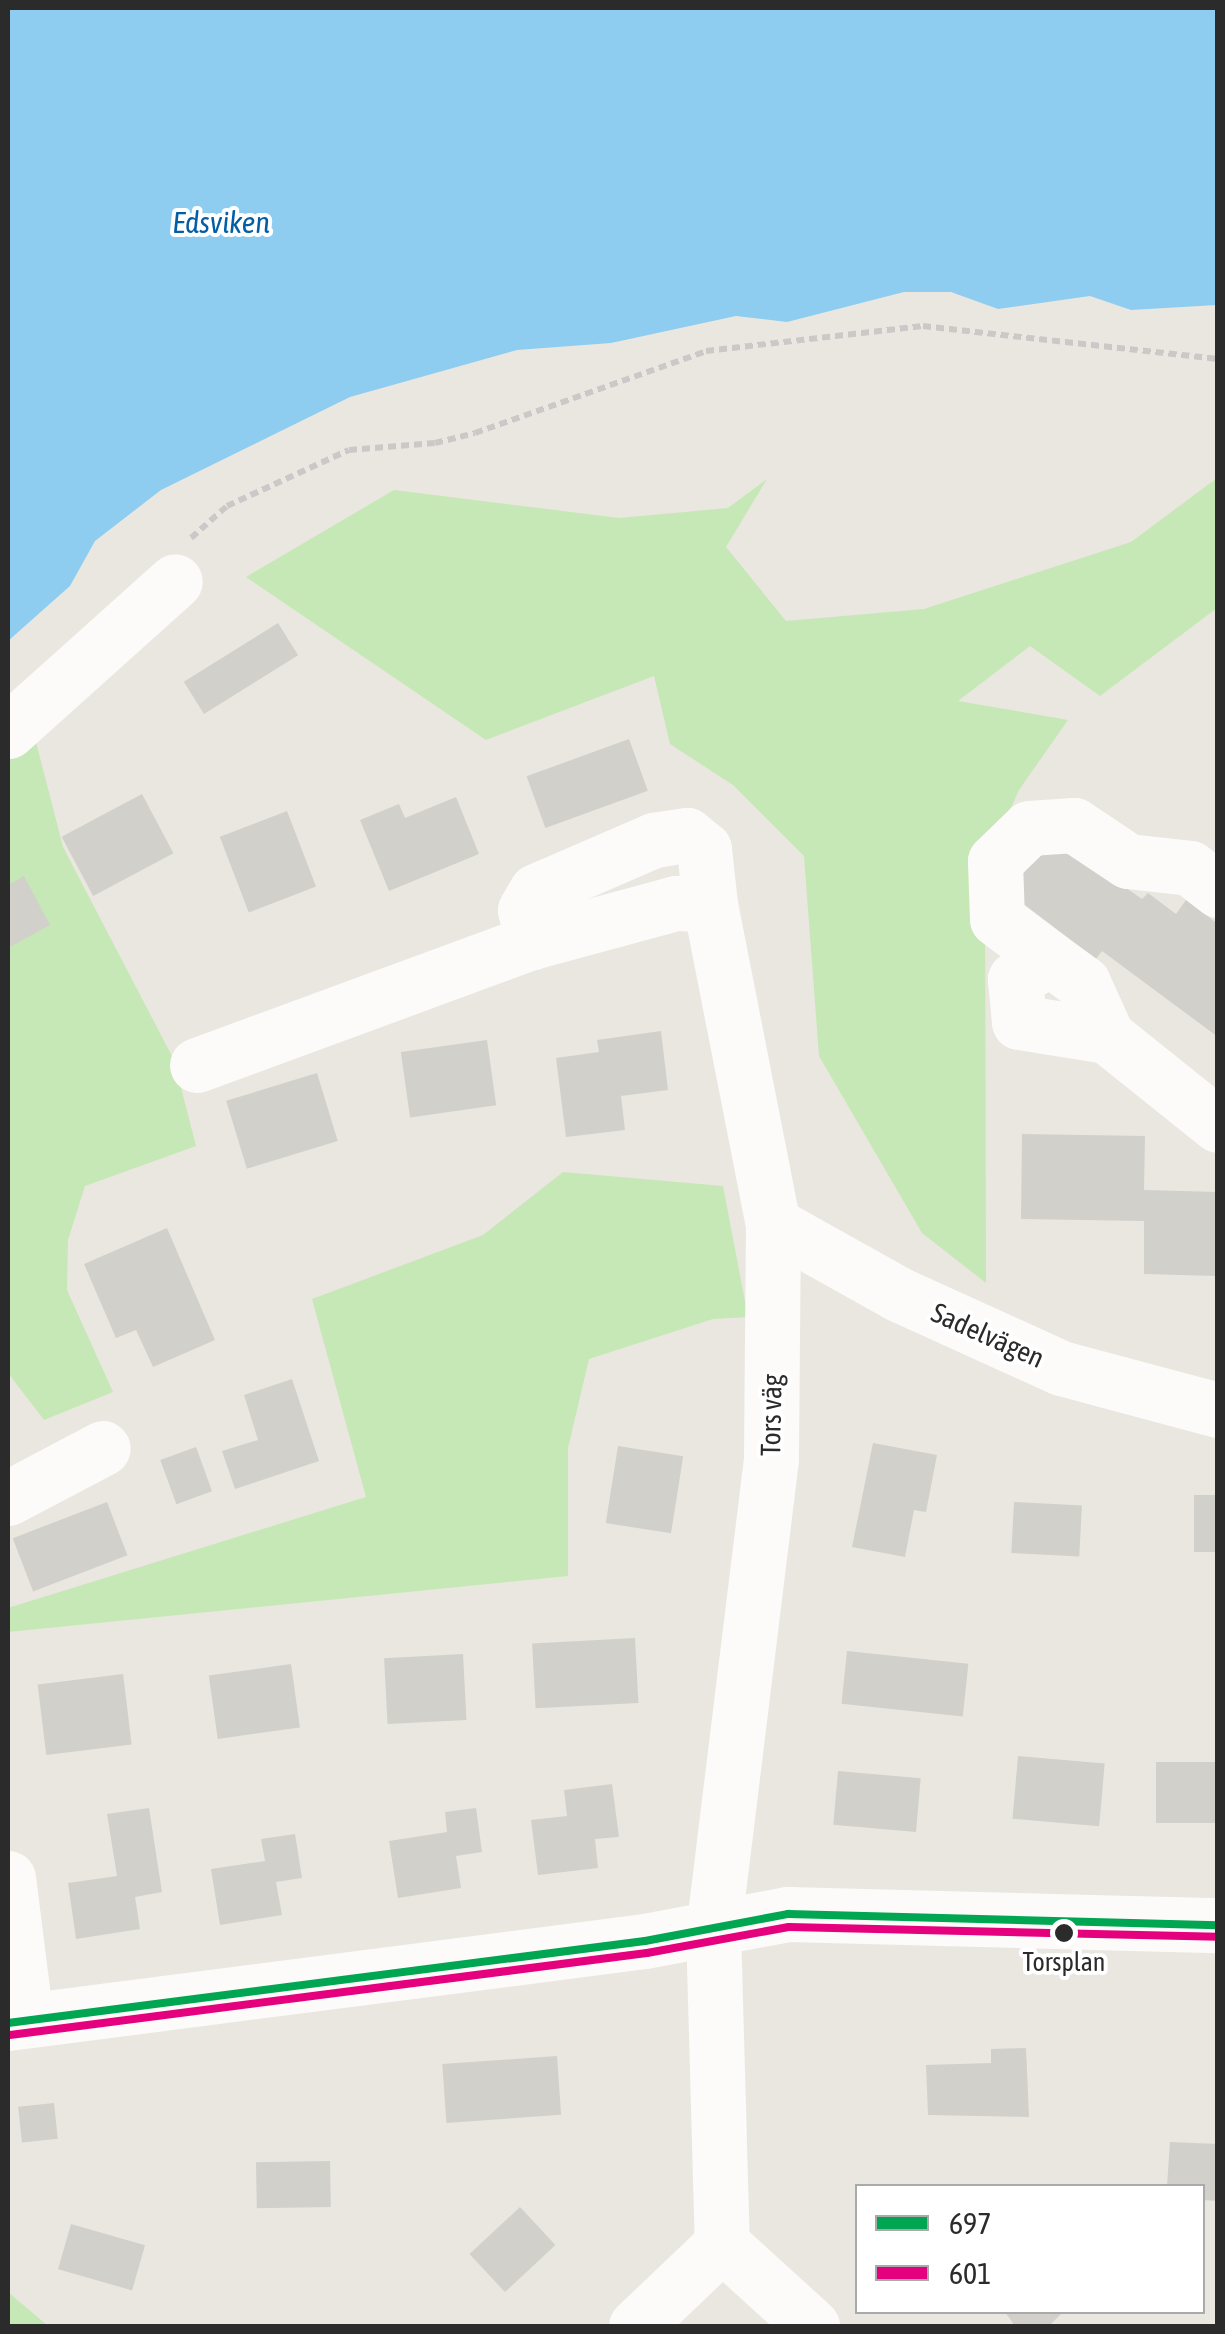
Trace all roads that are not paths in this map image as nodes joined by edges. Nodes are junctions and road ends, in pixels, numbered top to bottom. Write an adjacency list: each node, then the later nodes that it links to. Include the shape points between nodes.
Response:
1 (174, 581): 2 (street)
2 (8, 731)
3 (1218, 890): 5 (street, via 1190,868 1128,862 1074,825 1029,828 995,861 997,919 1083,983 1108,1036)
4 (197, 1065): 6 (street, Tors väg, via 532,942 676,903 710,904)
5 (1218, 1125)
6 (773, 1224): 7 (street, Sadelvägen, via 898,1294 1061,1368); 12 (street, Tors väg, via 771,1459)
7 (1218, 1410)
8 (103, 1448): 9 (street)
9 (8, 1498)
10 (8, 1878): 13 (street)
11 (1218, 1925): 12 (street, via 788,1914)
12 (712, 1928): 13 (street); 14 (street)
13 (17, 2021)
14 (722, 2244): 15 (street); 16 (street)
15 (636, 2326)
16 (812, 2326)

